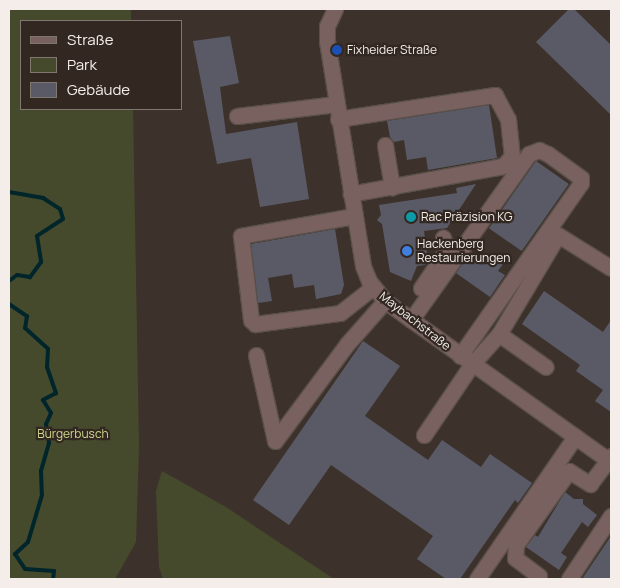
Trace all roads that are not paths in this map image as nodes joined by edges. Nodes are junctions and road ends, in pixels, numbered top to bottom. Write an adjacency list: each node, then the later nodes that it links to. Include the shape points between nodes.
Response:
1 (334, 12): 2 (street, Maybachstraße, via 327,41)
2 (337, 111): 3 (street); 5 (street, via 496,95 501,101 508,119 512,149 510,161 503,166); 6 (street, Maybachstraße)
3 (238, 116)
4 (385, 145): 5 (street)
5 (392, 187): 6 (street)
6 (351, 194): 7 (street, Maybachstraße)
7 (354, 216): 10 (street, Maybachstraße, via 363,266); 10 (street, via 241,236 251,320 254,324 340,312)
8 (443, 238): 12 (street, via 447,250)
9 (611, 268): 13 (street, via 558,236)
10 (373, 287): 11 (street, Maybachstraße)
11 (386, 301): 12 (street, Maybachstraße); 14 (street, via 347,344 275,441)
12 (408, 317): 15 (street, Maybachstraße); 15 (street, via 529,154 539,150 548,154 581,178 581,183)
13 (499, 334): 15 (street); 16 (street)
14 (256, 355)
15 (466, 360): 17 (street); 18 (street, Maybachstraße)
16 (546, 367)
17 (424, 435)
18 (575, 437): 19 (street, Maybachstraße); 22 (street)
19 (610, 459): 21 (street, via 590,484 569,471 516,545 515,558)
20 (611, 516): 23 (street)
21 (539, 576)
22 (477, 579)
23 (569, 579)

